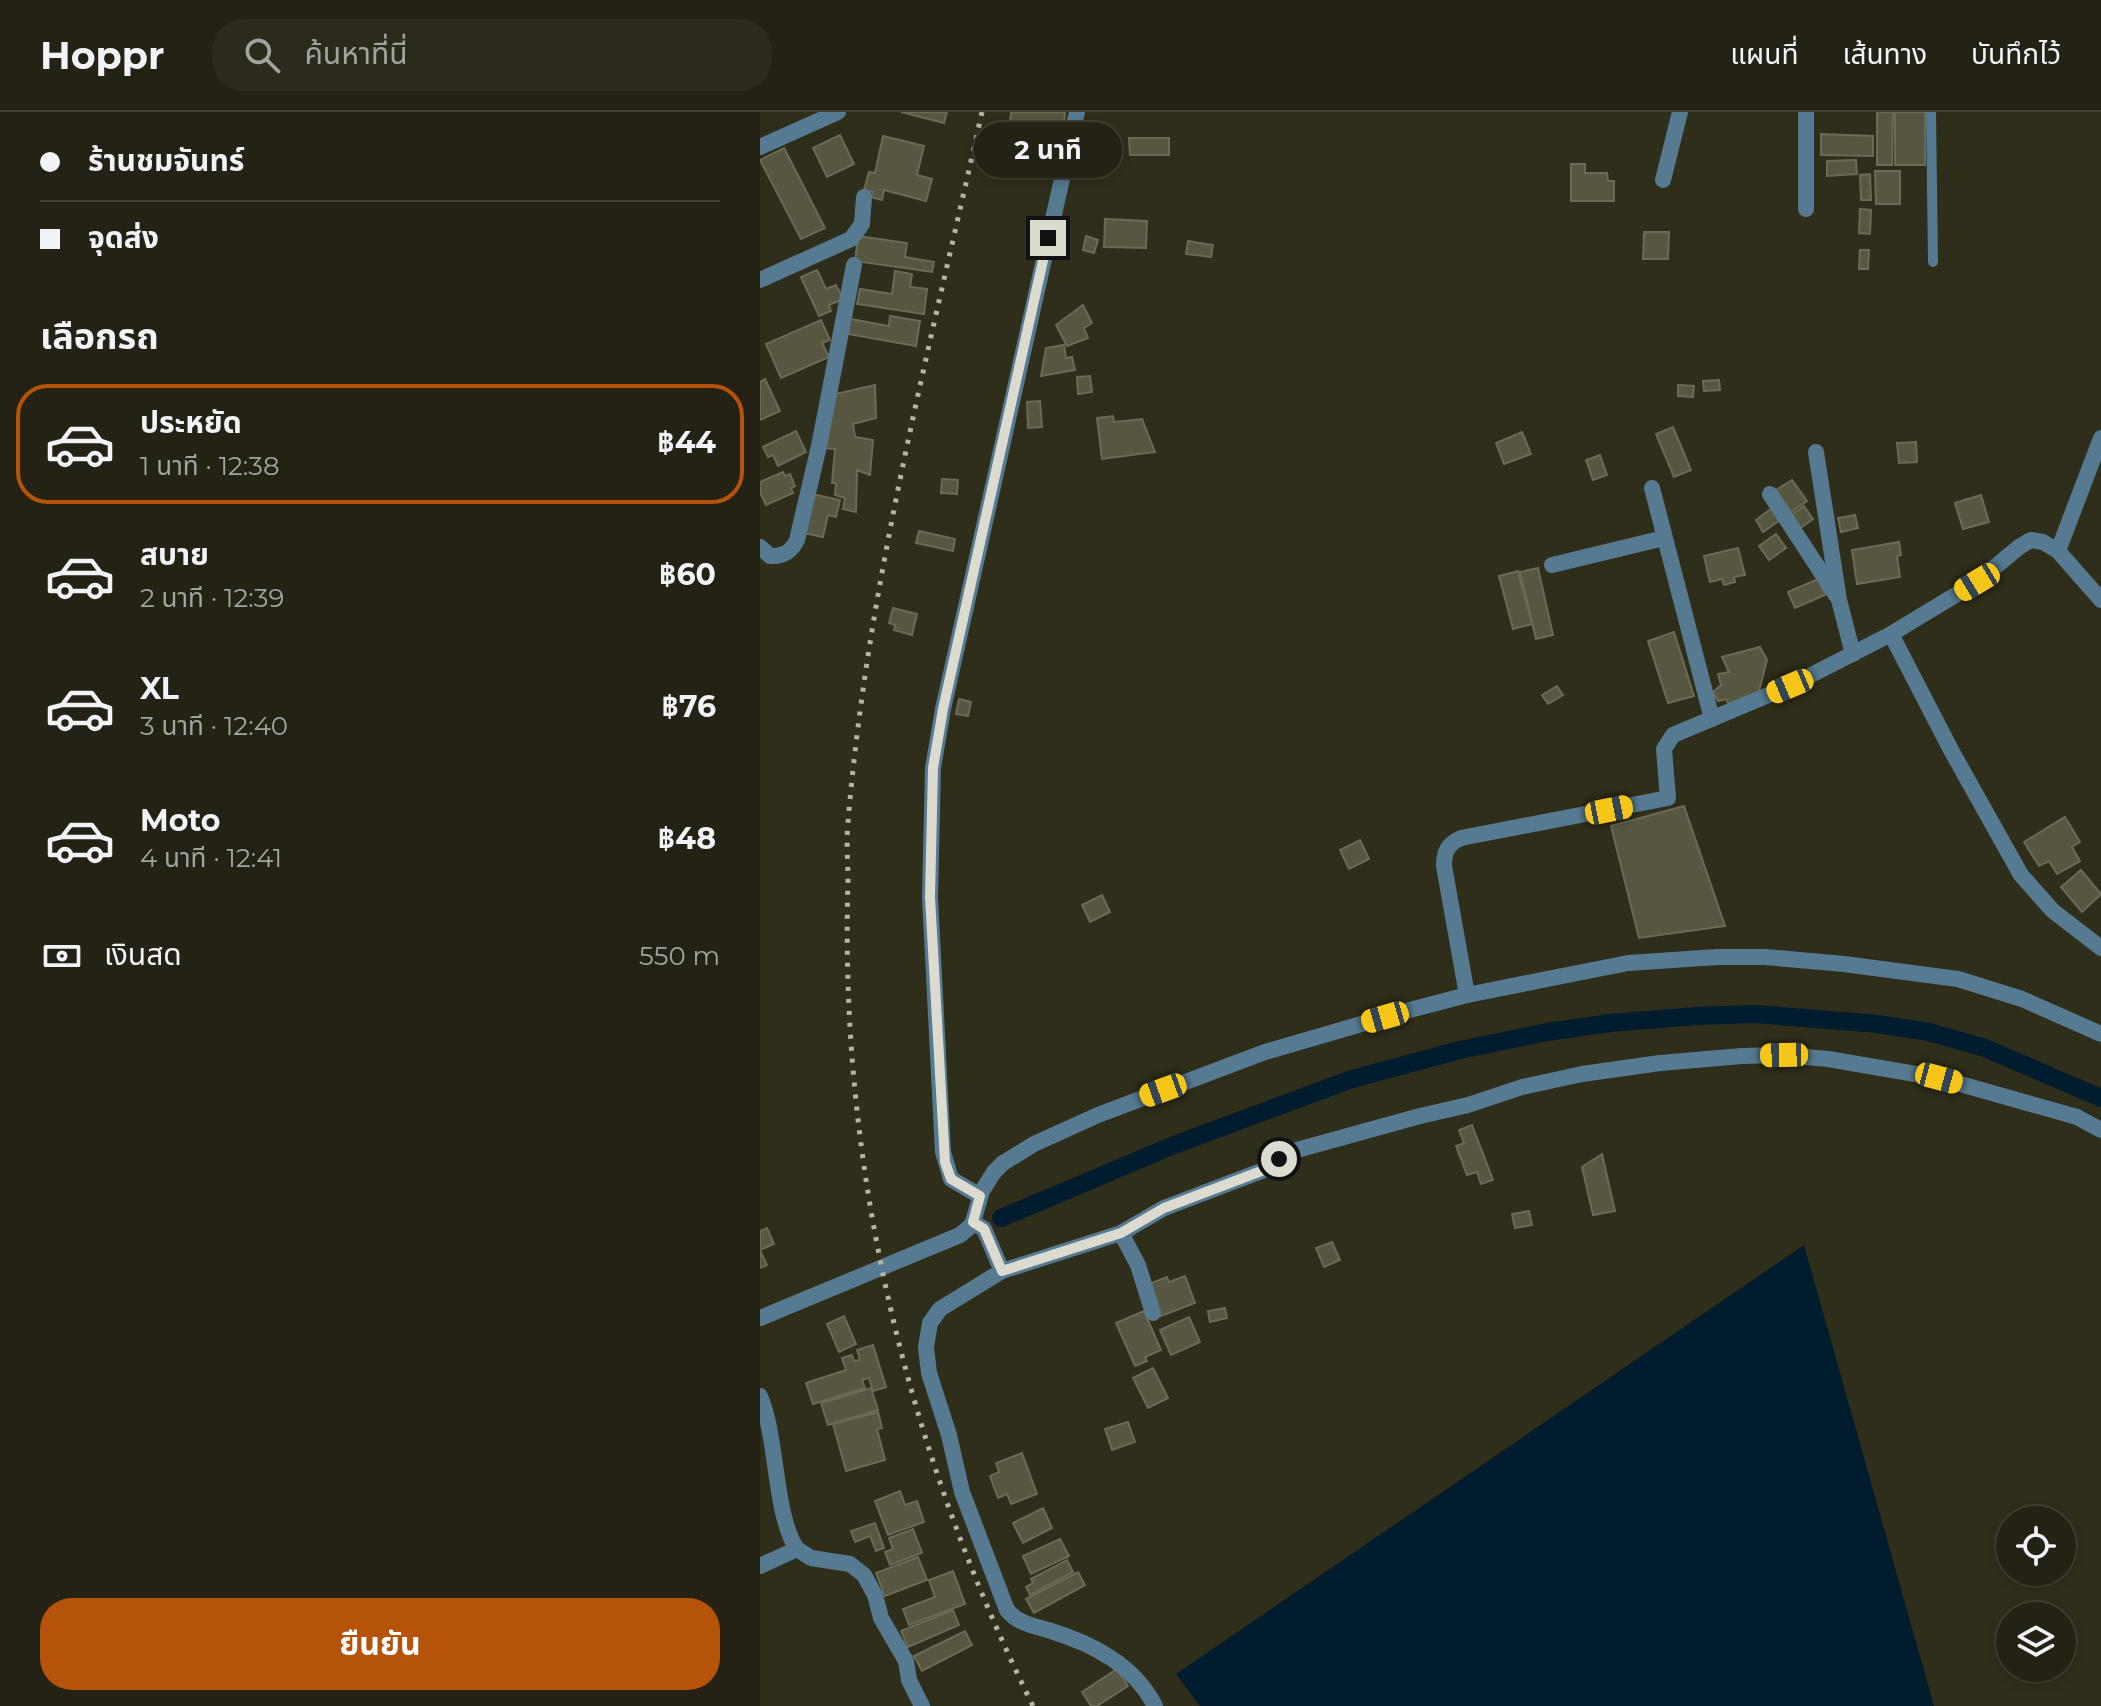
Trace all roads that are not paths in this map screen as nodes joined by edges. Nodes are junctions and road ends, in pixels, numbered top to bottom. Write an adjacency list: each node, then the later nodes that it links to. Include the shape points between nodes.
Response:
1 (1077, 112): 30 (street, via 933,768 930,897 943,1152 951,1179)
2 (1680, 112): 7 (street)
3 (1806, 112): 9 (street)
4 (1931, 112): 10 (lane)
5 (832, 113): 6 (street)
6 (760, 147)
7 (1663, 180)
8 (864, 197): 12 (street, via 862,224 851,239)
9 (1806, 209)
10 (1933, 262)
11 (854, 265): 18 (street, via 797,540 778,556)
12 (760, 280)
13 (2101, 438): 19 (street)
14 (1816, 452): 21 (street)
15 (1652, 488): 17 (street)
16 (1770, 494): 21 (street)
17 (1664, 538): 20 (street); 25 (street)
18 (760, 547)
19 (2058, 551): 22 (street); 23 (street, via 2039,540 2025,543 1977,582)
20 (1552, 565)
21 (1839, 600): 24 (street)
22 (2101, 600)
23 (1891, 634): 24 (street); 26 (street, via 2021,875 2053,911)
24 (1853, 654): 25 (street)
25 (1712, 719): 27 (street, via 1666,744 1668,798 1452,842 1444,866)
26 (2101, 948)
27 (1467, 995): 28 (street, via 1628,963 1765,957 1958,979 2022,999); 30 (street, via 1265,1052 1098,1115 1009,1158)
28 (2101, 1034)
29 (2101, 1130): 32 (street, via 2077,1117 1939,1078 1828,1059 1742,1056 1660,1063 1522,1087 1286,1153 1264,1170 1164,1208)
30 (980, 1196): 31 (street)
31 (973, 1222): 33 (street, via 984,1229); 35 (street, via 952,1239)
32 (1121, 1233): 33 (street); 34 (street)
33 (1002, 1271): 40 (street, via 958,1296 930,1323 926,1347 933,1386 962,1492 1012,1616 1109,1656 1130,1672)
34 (1153, 1313)
35 (760, 1318)
36 (760, 1396): 37 (street)
37 (797, 1549): 38 (street); 39 (street, via 811,1558 850,1564 864,1575)
38 (760, 1566)
39 (922, 1706)
40 (1155, 1706)

